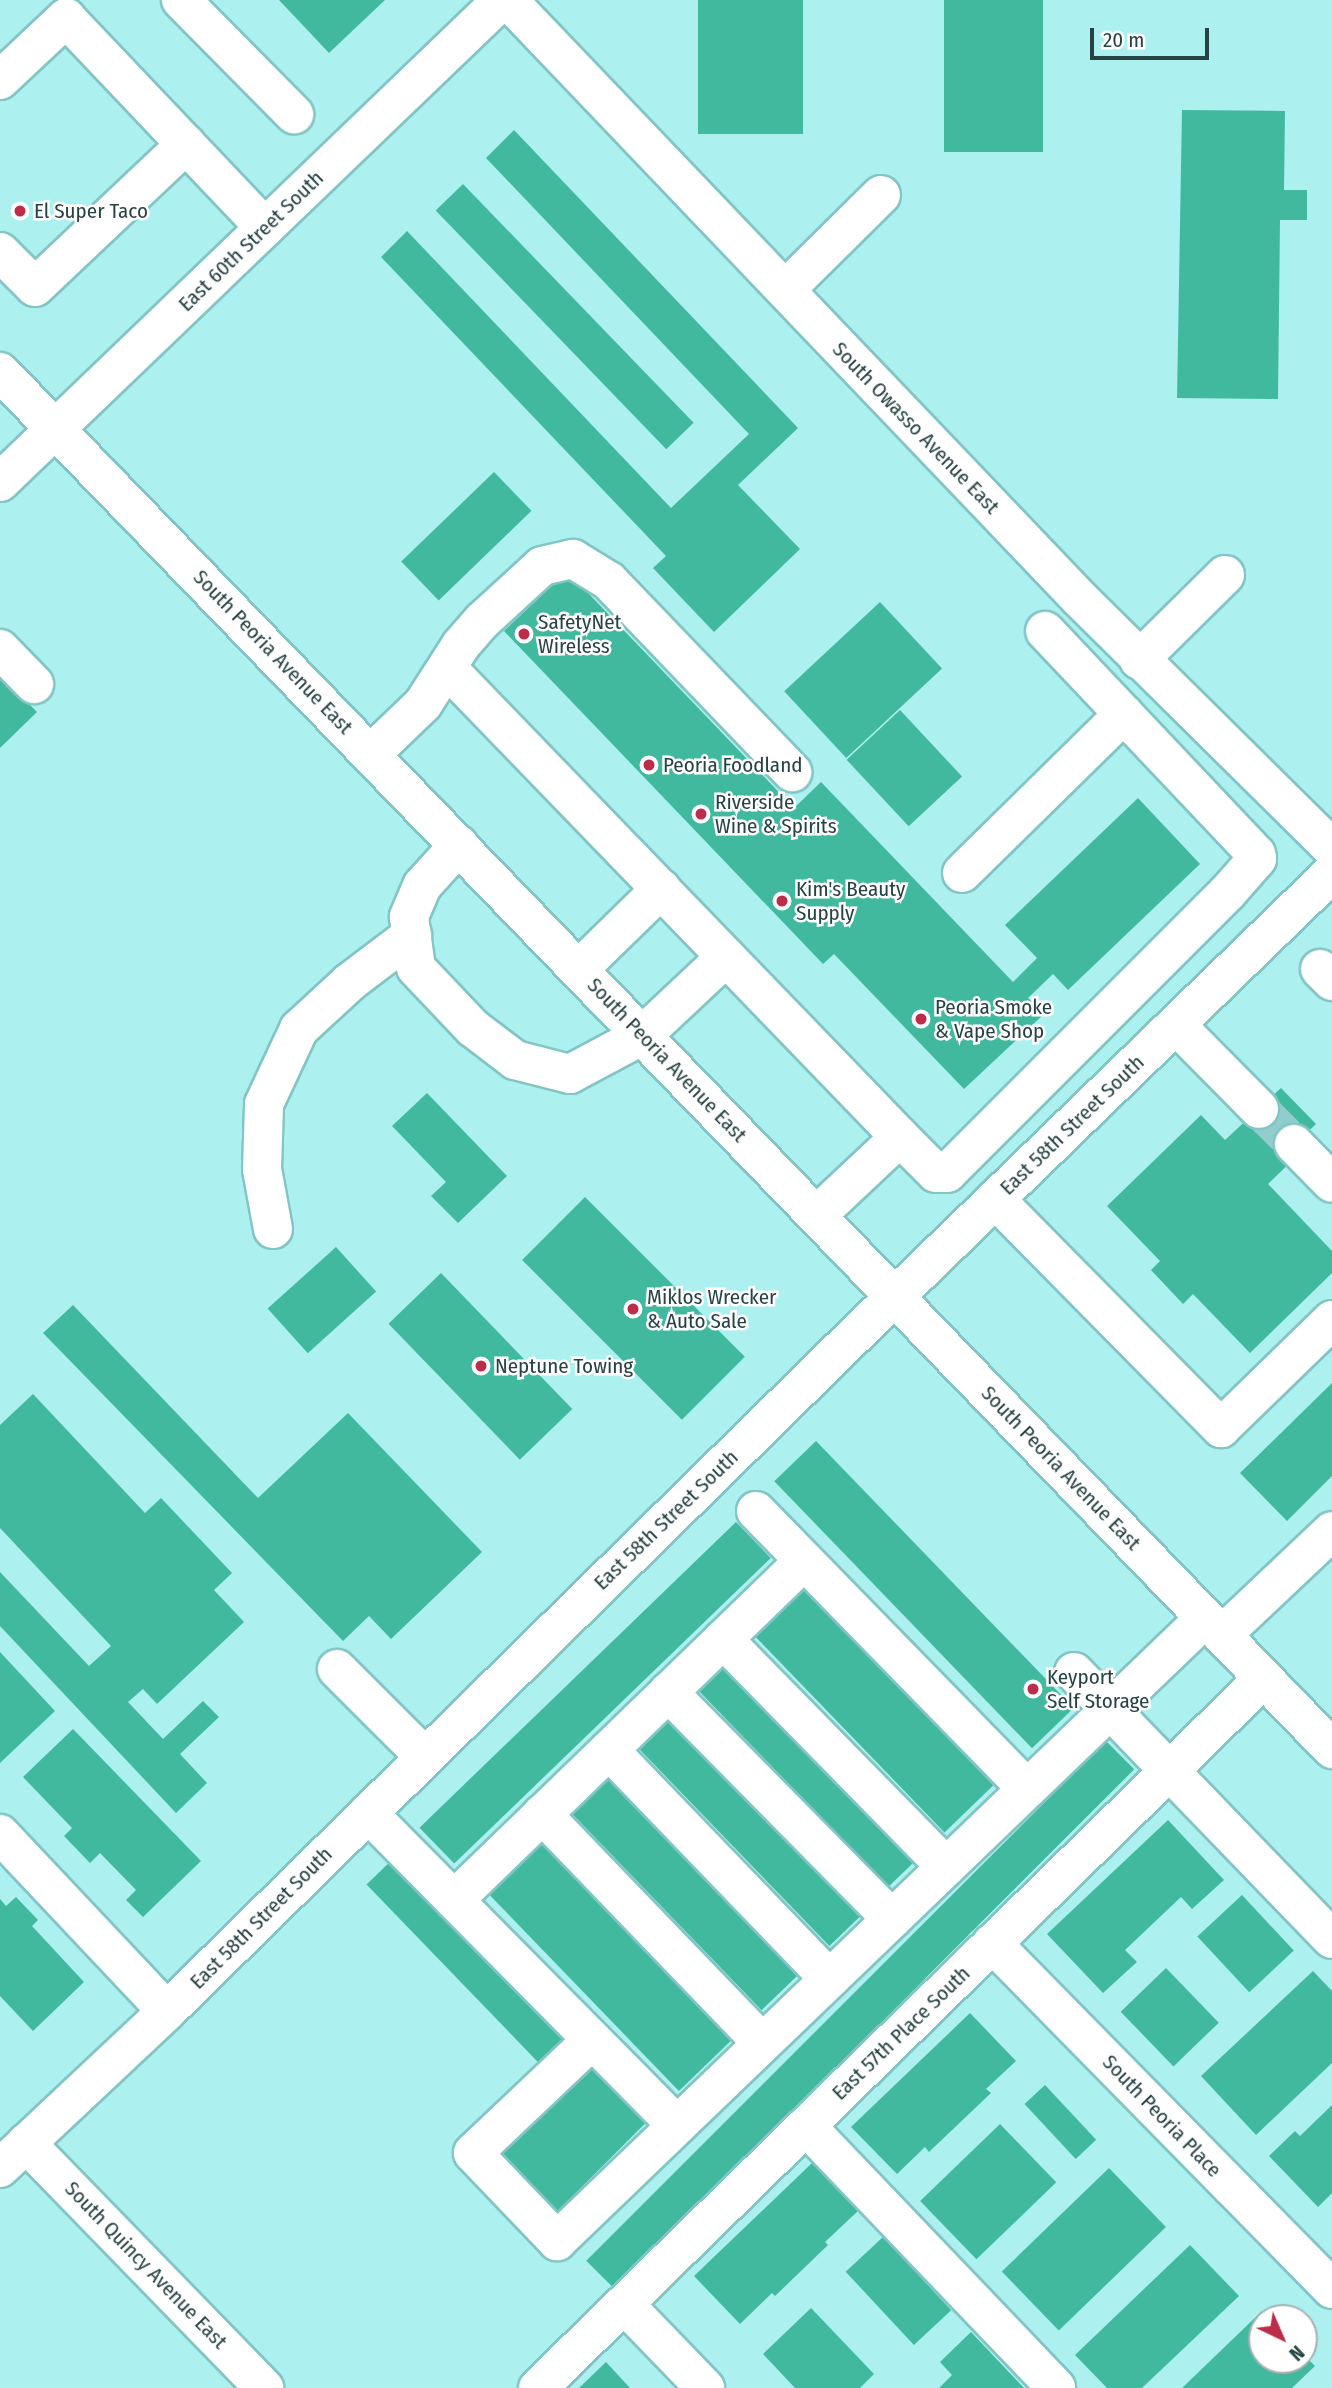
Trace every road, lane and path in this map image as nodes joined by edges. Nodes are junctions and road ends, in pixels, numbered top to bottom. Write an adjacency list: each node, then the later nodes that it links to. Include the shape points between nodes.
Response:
1 (181, 0): 5 (street)
2 (502, 0): 8 (street, East 60th Street South)
3 (508, 0): 10 (street, South Owasso Avenue East)
4 (0, 80): 6 (street, via 66,18)
5 (294, 114)
6 (186, 144): 8 (street); 9 (street, via 36,287)
7 (881, 195): 10 (street)
8 (265, 228): 12 (street, East 60th Street South)
9 (0, 252)
10 (785, 290): 17 (street, South Owasso Avenue East)
11 (0, 372): 12 (street, South Peoria Avenue East)
12 (56, 428): 13 (street, East 60th Street South); 21 (street, South Peoria Avenue East)
13 (0, 482)
14 (1226, 575): 17 (street)
15 (1045, 631): 20 (street)
16 (0, 649): 19 (street)
17 (1139, 660): 24 (street, South Owasso Avenue East)
18 (447, 668): 21 (street, via 423,704); 22 (street, via 482,621 531,575 542,566 573,559 609,581); 27 (street)
19 (34, 684)
20 (1125, 714): 25 (street); 34 (street, via 1256,854 1255,864 947,1173 936,1172)
21 (371, 754): 23 (street, South Peoria Avenue East)
22 (792, 772)
23 (459, 845): 28 (street, via 422,886 409,917); 30 (street, South Peoria Avenue East)
24 (1332, 848)
25 (962, 873)
26 (1332, 873): 31 (street, East 58th Street South)
27 (661, 889): 29 (street); 30 (street)
28 (412, 935): 32 (street, via 416,968 473,1028 515,1060 570,1074); 39 (street, via 350,982 299,1029 264,1104 262,1170)
29 (726, 957): 32 (street); 34 (street)
30 (579, 969): 32 (street, South Peoria Avenue East)
31 (1176, 1025): 33 (street); 37 (street, East 58th Street South)
32 (643, 1035): 38 (street, South Peoria Avenue East)
33 (1259, 1109)
34 (900, 1137): 38 (street)
35 (1294, 1144): 36 (street)
36 (1332, 1183)
37 (995, 1199): 40 (street, East 58th Street South); 41 (street, via 1221,1428)
38 (817, 1214): 40 (street, South Peoria Avenue East)
39 (273, 1229)
40 (895, 1296): 45 (street, South Peoria Avenue East); 54 (street, East 58th Street South)
41 (1332, 1320)
42 (756, 1511): 44 (street)
43 (1332, 1531): 45 (street)
44 (804, 1561): 46 (street); 56 (street)
45 (1213, 1626): 49 (street, South Peoria Avenue East); 51 (street)
46 (723, 1639): 50 (street); 60 (street)
47 (337, 1669): 54 (street)
48 (1073, 1672): 51 (street)
49 (1264, 1678): 52 (street, South Peoria Avenue East); 55 (street, East 57th Place South)
50 (668, 1692): 53 (street); 62 (street)
51 (1110, 1709): 55 (street); 56 (street)
52 (1332, 1749)
53 (609, 1750): 58 (street); 65 (street)
54 (425, 1757): 57 (street, East 58th Street South)
55 (1170, 1769): 63 (street); 64 (street, East 57th Place South)
56 (1027, 1789): 60 (street)
57 (368, 1813): 61 (street); 66 (street, East 58th Street South)
58 (542, 1814): 61 (street); 68 (street)
59 (0, 1834): 66 (street)
60 (946, 1867): 62 (street)
61 (454, 1900): 67 (street)
62 (892, 1919): 65 (street)
63 (1332, 1939)
64 (992, 1943): 70 (street, East 57th Place South); 72 (street, South Peoria Place)
65 (829, 1979): 68 (street)
66 (167, 2011): 71 (street, East 58th Street South)
67 (592, 2040): 69 (street); 69 (street, via 473,2153 557,2241)
68 (762, 2043): 69 (street)
69 (677, 2125)
70 (806, 2126): 73 (street, East 57th Place South); 77 (street)
71 (13, 2155): 74 (street, South Quincy Avenue East)
72 (1332, 2289)
73 (624, 2304): 75 (street, East 57th Place South); 76 (street)
74 (264, 2388)
75 (538, 2388)
76 (705, 2388)
77 (1056, 2388)

